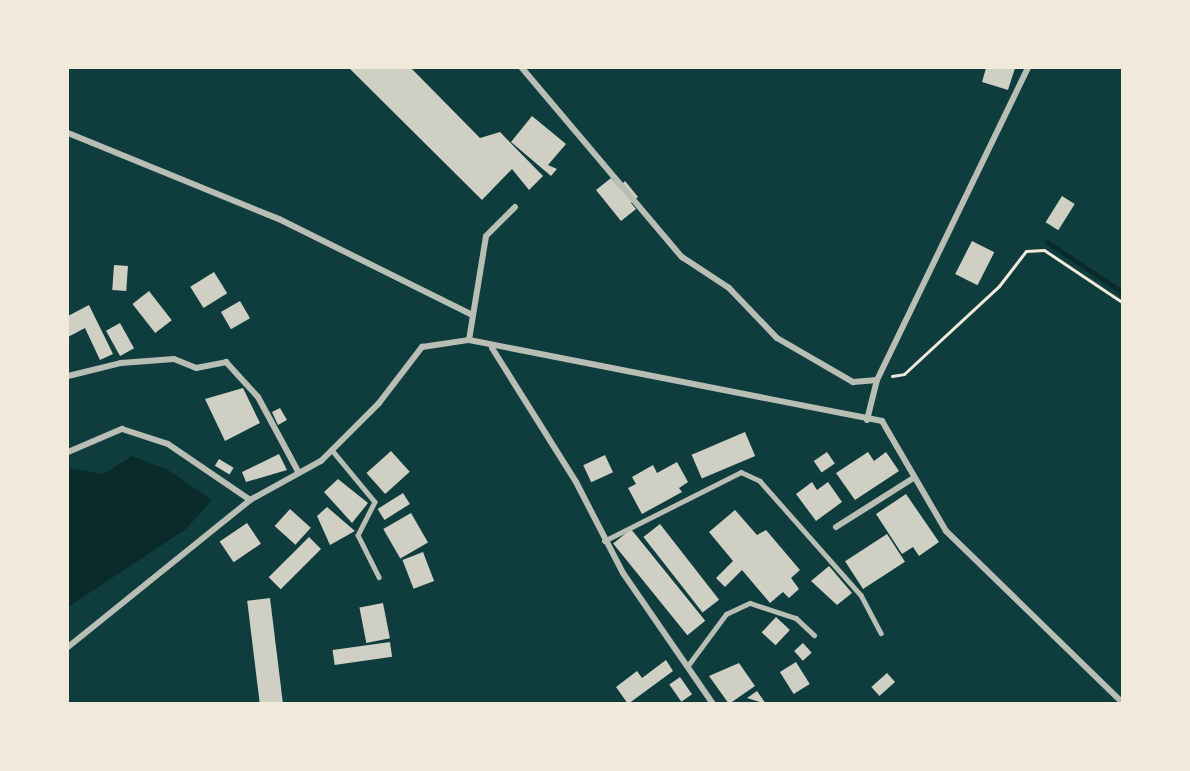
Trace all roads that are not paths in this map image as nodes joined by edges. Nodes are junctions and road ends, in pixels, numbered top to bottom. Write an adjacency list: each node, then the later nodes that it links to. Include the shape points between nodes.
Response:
1 (522, 68): 9 (street, via 682,257 729,288 777,338 853,382)
2 (1028, 68): 9 (street)
3 (68, 134): 5 (street, via 279,219)
4 (515, 207): 5 (street, via 486,236)
5 (472, 315): 6 (street)
6 (469, 340): 7 (street); 11 (street, via 422,347)
7 (492, 348): 10 (street); 17 (street, via 576,482)
8 (68, 376): 13 (street, via 121,363 174,359 196,369 226,362 258,397)
9 (877, 380): 10 (street)
10 (867, 420): 14 (street, via 882,421)
11 (332, 450): 13 (street); 18 (lane, via 375,502 358,535)
12 (68, 452): 15 (street, via 122,429 168,444)
13 (299, 473): 15 (street)
14 (915, 477): 16 (street); 23 (street, via 946,531)
15 (250, 500): 21 (street)
16 (836, 527)
17 (604, 541): 19 (lane, via 741,472 760,481 861,595); 22 (street)
18 (380, 577)
19 (881, 633)
20 (814, 635): 22 (lane, via 796,618 750,603 726,614)
21 (68, 647)
22 (690, 664): 24 (street)
23 (1122, 702)
24 (713, 704)

